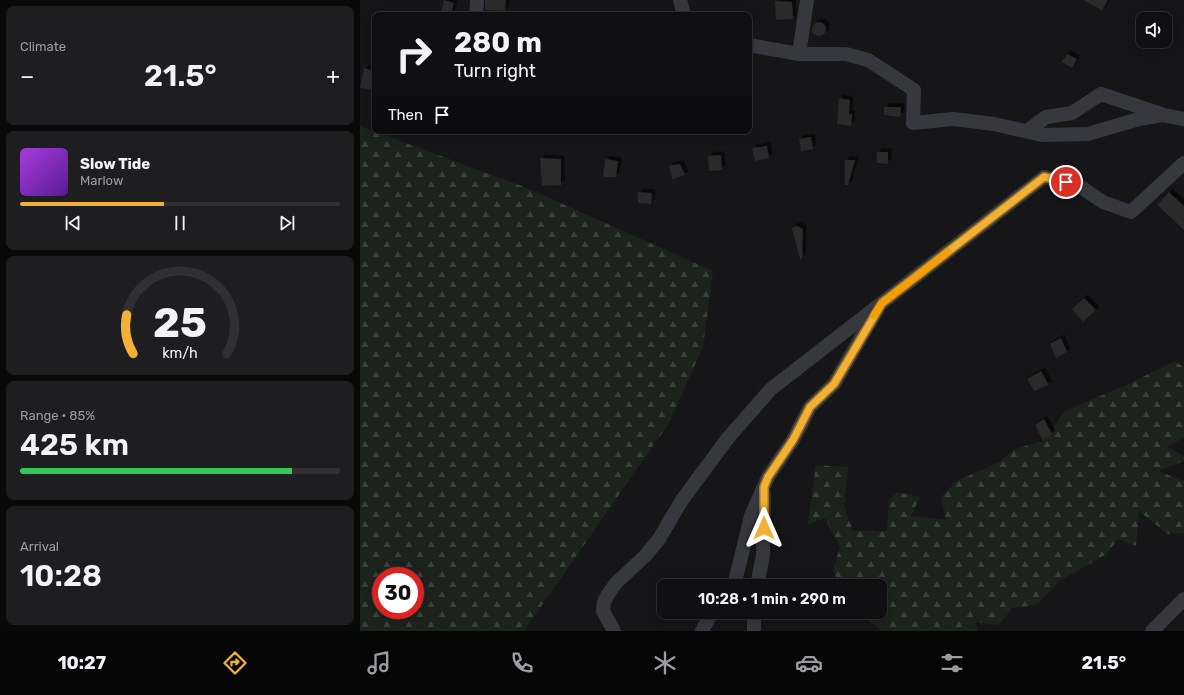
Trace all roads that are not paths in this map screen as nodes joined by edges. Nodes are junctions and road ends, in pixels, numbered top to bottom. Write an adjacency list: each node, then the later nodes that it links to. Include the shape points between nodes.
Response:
1 (476, 0): 4 (street)
2 (680, 0): 5 (street)
3 (807, 0): 7 (street)
4 (476, 12)
5 (683, 12)
6 (752, 46): 7 (street)
7 (799, 54): 10 (street, via 846,54 868,60 914,90 914,123 953,119 994,124)
8 (1163, 115): 9 (street); 10 (street, via 1139,119 1088,134 1042,135); 10 (street, via 1101,94 1072,113 1046,117)
9 (1184, 119)
10 (1027, 132)
11 (1184, 164): 12 (street, via 1130,212 1103,202 1078,185 1044,177)
12 (882, 303): 13 (street, via 834,384 810,407); 19 (street, via 771,389 728,438 682,500 659,539 608,594 604,602 604,611)
13 (764, 487): 14 (street, via 750,516); 15 (street, via 763,555)
14 (736, 579)
15 (759, 579)
16 (1184, 599): 22 (street)
17 (708, 619): 20 (street)
18 (754, 619): 21 (street)
19 (614, 631)
20 (702, 631)
21 (754, 631)
22 (1152, 631)

